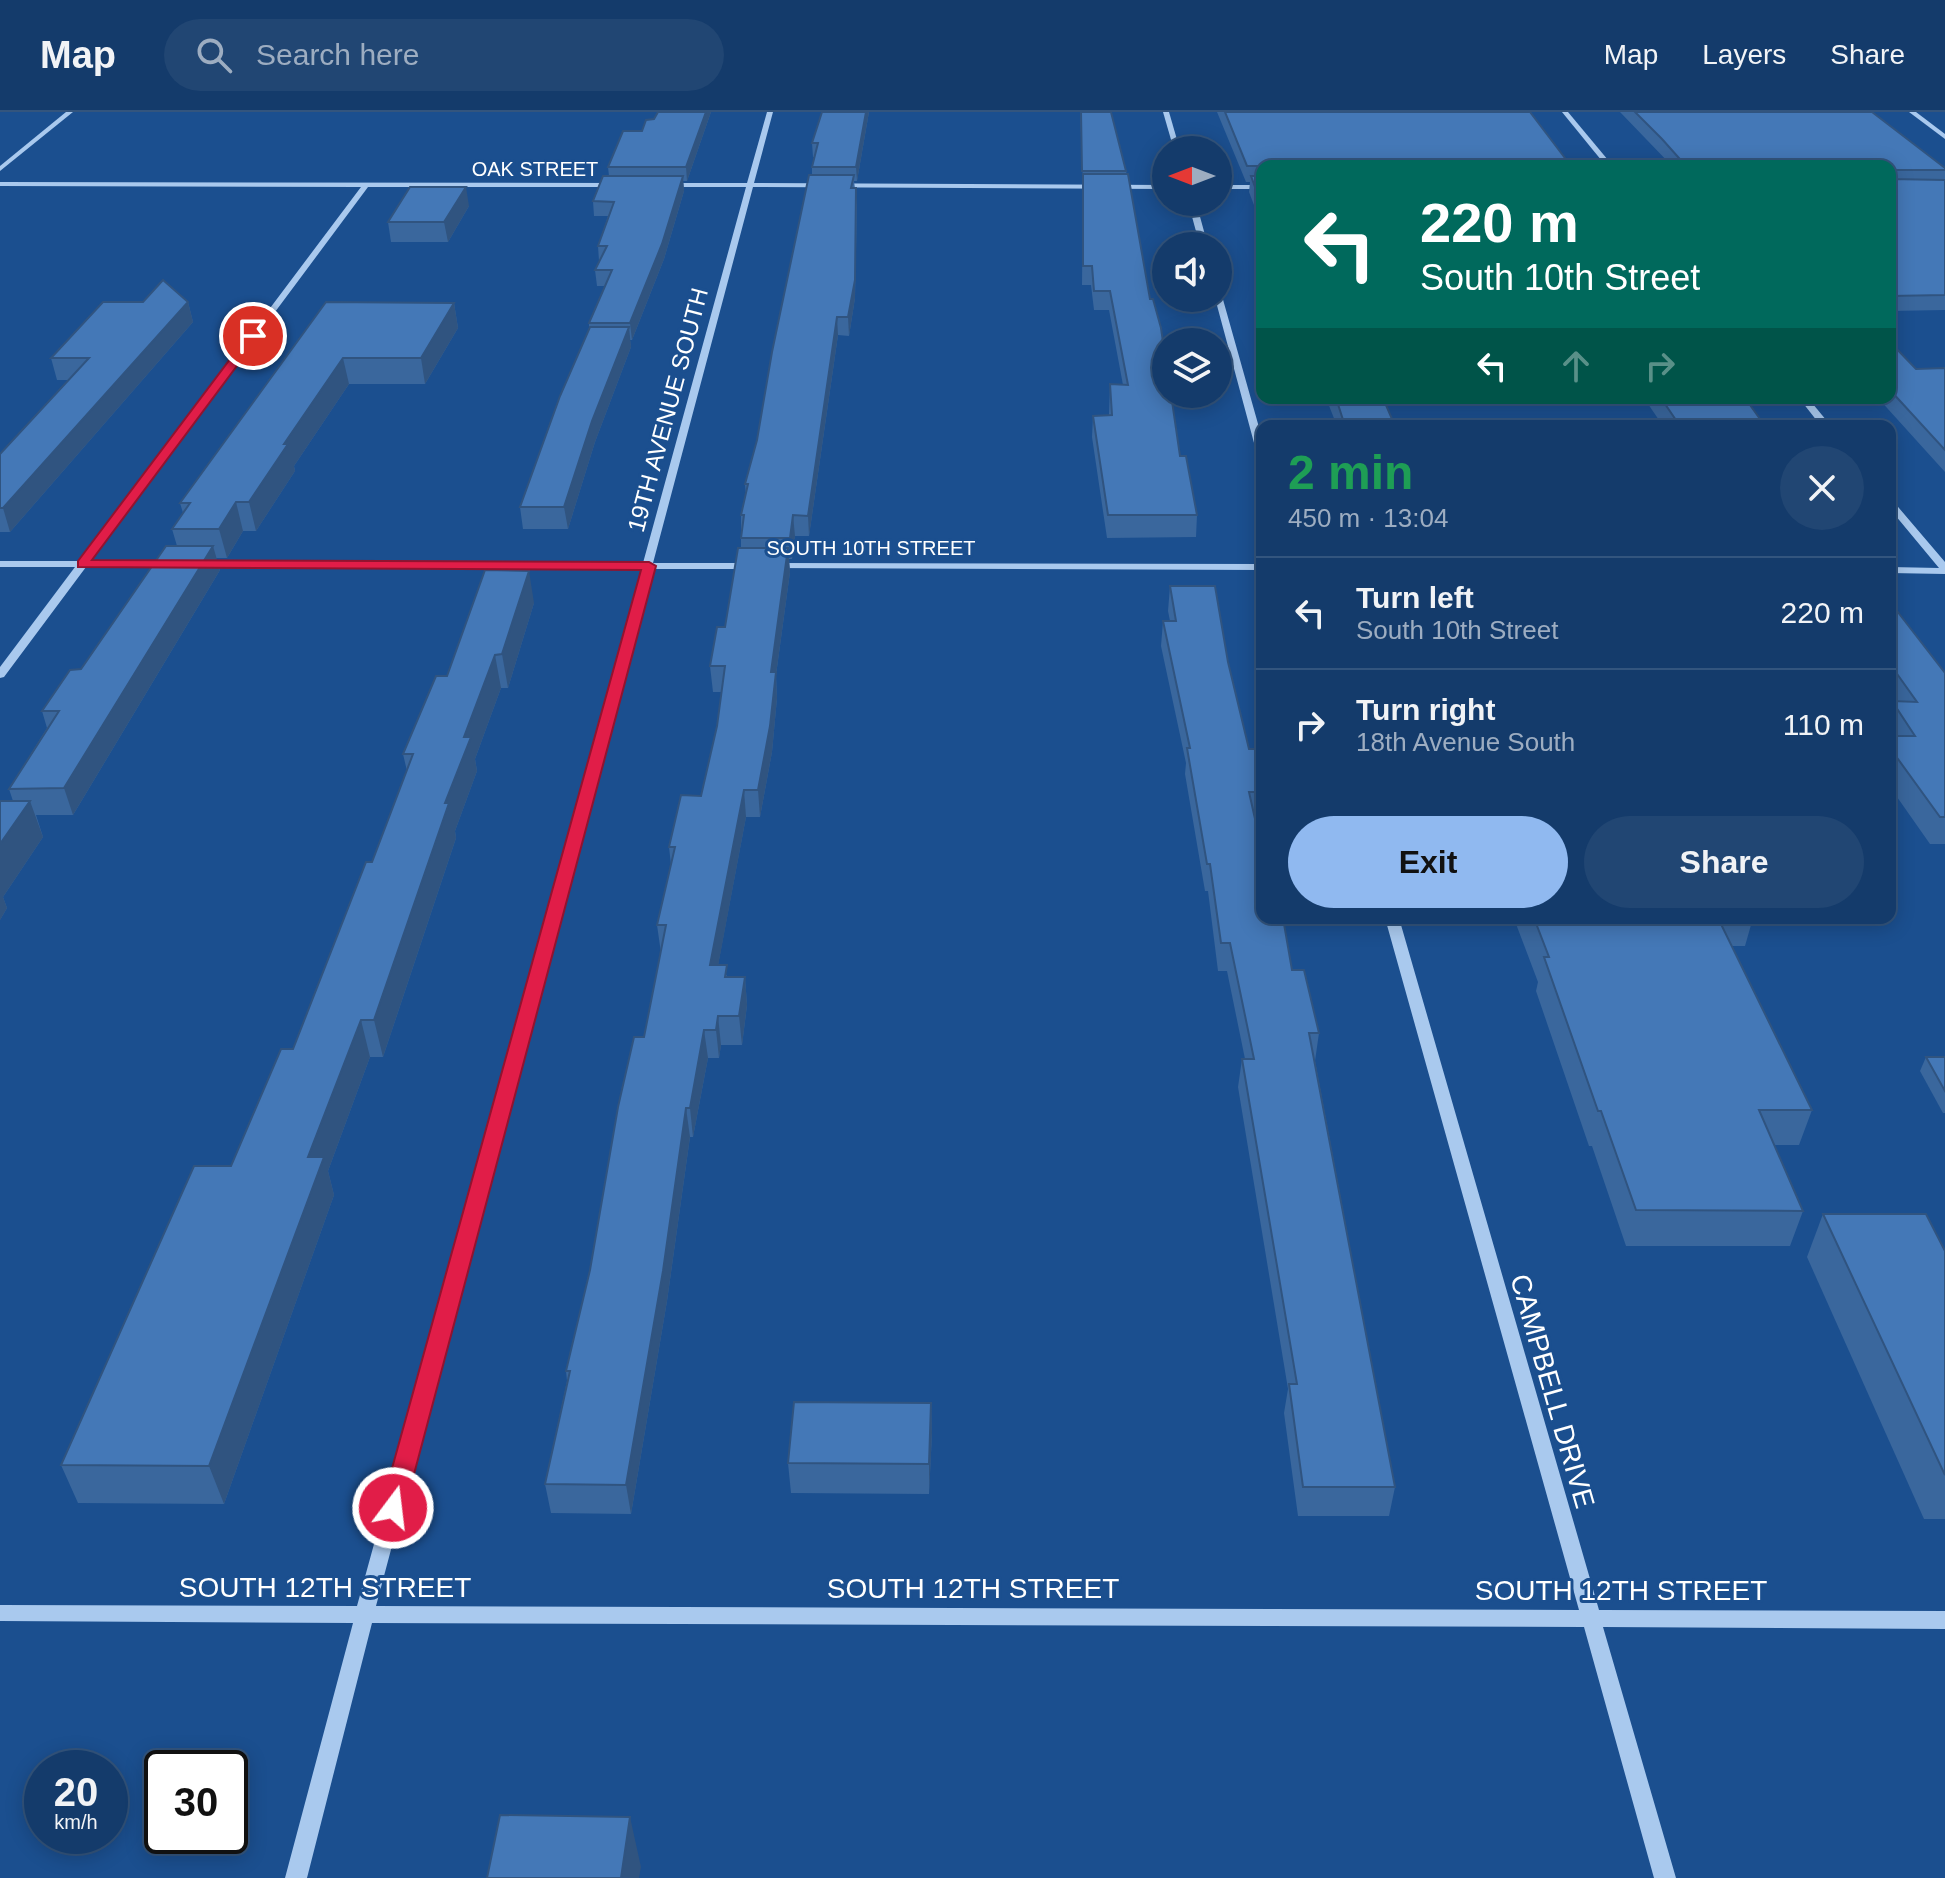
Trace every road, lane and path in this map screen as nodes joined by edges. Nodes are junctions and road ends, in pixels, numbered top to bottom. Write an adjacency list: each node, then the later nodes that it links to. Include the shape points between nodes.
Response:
1 (70, 112): 9 (street)
2 (770, 112): 14 (street, 19TH AVENUE SOUTH)
3 (1166, 112): 6 (street)
4 (1565, 112): 8 (street)
5 (1912, 112): 7 (street)
6 (1173, 136)
7 (1945, 137)
8 (1605, 160)
9 (0, 169)
10 (0, 184): 11 (street, OAK STREET)
11 (366, 185): 12 (street, OAK STREET); 24 (street)
12 (633, 185)
13 (648, 185): 14 (street)
14 (751, 186): 15 (street); 25 (street, 19TH AVENUE SOUTH)
15 (1152, 187)
16 (1232, 187): 17 (street)
17 (1256, 187)
18 (1222, 312): 21 (street)
19 (1808, 404): 20 (street)
20 (1821, 420)
21 (1256, 432)
22 (1896, 510): 28 (street)
23 (0, 564): 24 (street, SOUTH 10TH STREET)
24 (83, 564): 25 (street, SOUTH 10TH STREET); 29 (street)
25 (649, 566): 26 (street, SOUTH 10TH STREET); 32 (street, 19TH AVENUE SOUTH)
26 (1256, 567)
27 (1896, 570): 28 (street)
28 (1945, 570)
29 (0, 675)
30 (1394, 924): 33 (street, CAMPBELL DRIVE)
31 (0, 1613): 32 (street, SOUTH 12TH STREET)
32 (364, 1616): 33 (street, SOUTH 12TH STREET); 35 (street, 19TH AVENUE SOUTH)
33 (1590, 1617): 34 (street, SOUTH 12TH STREET); 36 (street, CAMPBELL DRIVE)
34 (1945, 1620)
35 (296, 1878)
36 (1665, 1878)

